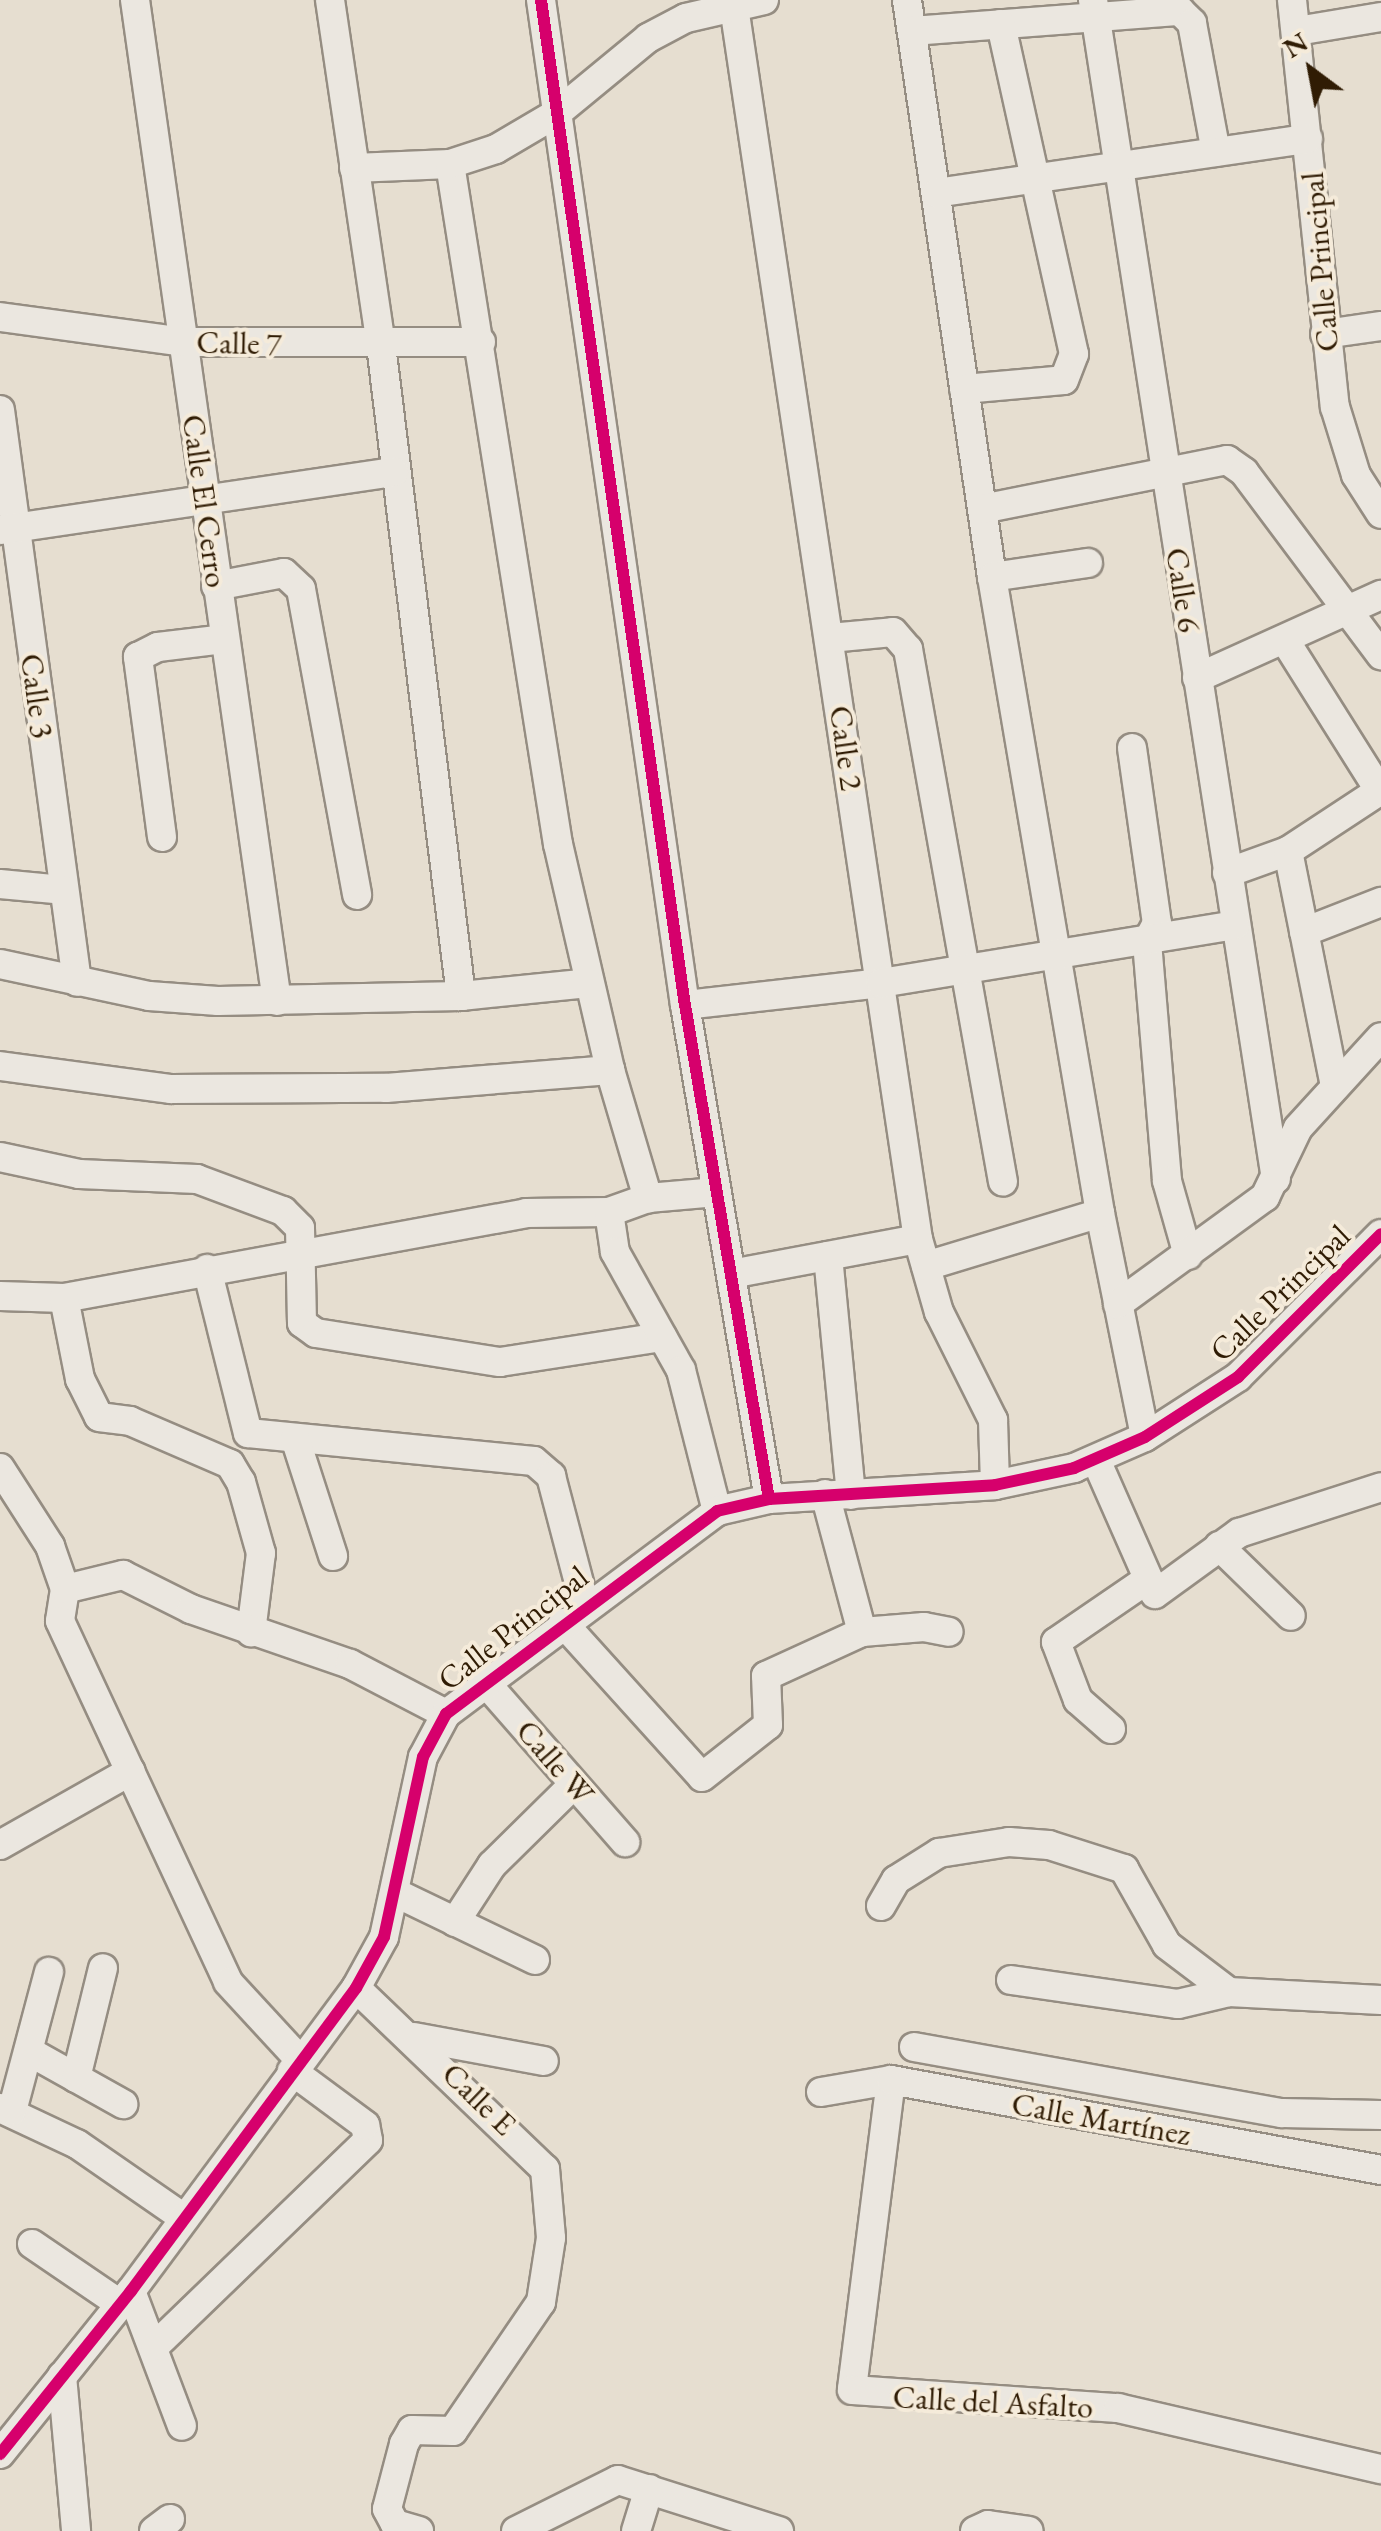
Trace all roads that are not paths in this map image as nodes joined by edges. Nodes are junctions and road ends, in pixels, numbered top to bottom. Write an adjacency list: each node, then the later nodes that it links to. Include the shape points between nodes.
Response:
1 (134, 0): 24 (street, Calle El Cerro)
2 (330, 0): 18 (street)
3 (541, 0): 13 (street)
4 (764, 0): 7 (street)
5 (908, 0): 11 (street)
6 (1292, 0): 12 (street, Calle Principal)
7 (734, 3): 13 (street, via 648,38); 40 (street, Calle 2)
8 (1094, 8): 10 (street); 15 (street, via 1187,16); 17 (street, Calle 6)
9 (1381, 17): 12 (street)
10 (1001, 24): 11 (street); 19 (street)
11 (912, 31): 20 (street)
12 (1297, 31): 14 (street, Calle Principal)
13 (557, 113): 16 (street, via 496,149); 65 (street)
14 (1308, 138): 15 (street); 23 (street, Calle Principal)
15 (1216, 152): 17 (street)
16 (450, 164): 18 (street); 25 (street)
17 (1118, 166): 19 (street); 30 (street, Calle 6)
18 (354, 168): 26 (street)
19 (1034, 179): 20 (street); 27 (street, via 1074,354 1071,373 1064,380)
20 (936, 193): 27 (street)
21 (0, 317): 24 (street, Calle 7)
22 (1381, 326): 23 (street)
23 (1324, 334): 33 (street, Calle Principal, via 1342,442)
24 (185, 342): 26 (street, Calle 7); 31 (street, Calle El Cerro)
25 (481, 342): 26 (street, Calle 7); 62 (street, via 528,666)
26 (381, 345): 29 (street)
27 (964, 389): 32 (street)
28 (0, 410): 34 (street, Calle 3)
29 (394, 472): 31 (street); 63 (street)
30 (1166, 474): 32 (street); 39 (street, via 1227,460 1238,464); 44 (street, Calle 6)
31 (202, 496): 34 (street); 37 (street, Calle El Cerro)
32 (982, 510): 36 (street)
33 (1381, 514)
34 (8, 529): 51 (street, Calle 3)
35 (1088, 564): 36 (street)
36 (992, 577): 57 (street)
37 (216, 586): 41 (street, Calle El Cerro); 52 (street, via 284,572 301,589)
38 (1381, 595): 39 (street)
39 (1348, 611): 42 (street); 43 (street)
40 (830, 638): 59 (street, via 893,632 908,649); 61 (street, Calle 2)
41 (224, 639): 47 (street, via 158,647 138,657); 64 (street, Calle El Cerro)
42 (1286, 642): 44 (street); 46 (street)
43 (1381, 654)
44 (1197, 678): 49 (street, Calle 6)
45 (1132, 748): 56 (street, via 1157,923)
46 (1380, 791): 48 (street)
47 (162, 836)
48 (1288, 851): 49 (street); 55 (street)
49 (1227, 873): 54 (street, Calle 6)
50 (0, 884): 51 (street)
51 (63, 890): 60 (street, Calle 3)
52 (357, 895)
53 (1381, 902): 55 (street)
54 (1235, 925): 56 (street); 71 (street, Calle 6)
55 (1304, 932): 69 (street)
56 (1146, 942): 57 (street); 80 (street, via 1167,1181)
57 (1056, 951): 59 (street); 76 (street)
58 (0, 964): 60 (street)
59 (966, 966): 61 (street); 72 (street)
60 (76, 982): 64 (street, via 149,996)
61 (881, 982): 65 (street); 78 (street, Calle 2)
62 (588, 983): 63 (street); 68 (street)
63 (461, 996): 64 (street)
64 (277, 1002)
65 (685, 1005): 73 (street)
66 (1381, 1037): 69 (street)
67 (0, 1066): 68 (street, via 171,1089 386,1088)
68 (610, 1070): 74 (street)
69 (1335, 1086): 71 (street, via 1298,1128)
70 (0, 1157): 79 (street, via 78,1174 197,1179 283,1211 300,1228)
71 (1276, 1179): 80 (street, via 1265,1196)
72 (1003, 1182)
73 (717, 1192): 74 (street); 84 (street)
74 (648, 1198): 75 (street)
75 (609, 1212): 79 (street, via 526,1213); 88 (street, via 616,1252)
76 (1100, 1213): 82 (street); 87 (street)
77 (1381, 1234): 91 (street, Calle Principal, via 1238,1377)
78 (918, 1238): 81 (street); 82 (street, Calle 2)
79 (304, 1253): 83 (street); 88 (street, via 302,1323 316,1333 500,1362)
80 (1188, 1255): 87 (street)
81 (828, 1256): 84 (street); 97 (street)
82 (926, 1266): 95 (street, Calle 2, via 939,1312 992,1420)
83 (207, 1269): 86 (street); 89 (street)
84 (730, 1274): 98 (street)
85 (0, 1296): 86 (street)
86 (64, 1298): 93 (street, via 80,1379 99,1417 130,1421)
87 (1118, 1304): 91 (street)
88 (662, 1338): 99 (street, via 697,1418)
89 (248, 1433): 90 (street); 93 (street)
90 (295, 1438): 101 (street); 104 (street, via 534,1462 551,1476)
91 (1145, 1438): 92 (street, Calle Principal)
92 (1096, 1460): 95 (street, Calle Principal); 102 (street)
93 (230, 1464): 106 (street, via 255,1517 261,1553)
94 (0, 1468): 103 (street, via 50,1546)
95 (995, 1484): 97 (street, Calle Principal)
96 (1381, 1487): 100 (street, via 1286,1512)
97 (838, 1495): 98 (street, Calle Principal); 107 (street)
98 (769, 1500): 99 (street, Calle Principal)
99 (717, 1511): 104 (street, Calle Principal)
100 (1218, 1546): 102 (street, via 1159,1594); 105 (street)
101 (333, 1556)
102 (1145, 1581): 111 (street, via 1056,1642 1078,1700)
103 (65, 1589): 106 (street, via 124,1576); 112 (street, via 60,1622)
104 (574, 1615): 107 (street, via 702,1776 768,1724 766,1676); 109 (street, Calle Principal)
105 (1291, 1616)
106 (251, 1632): 110 (street, via 350,1664)
107 (862, 1632): 108 (street)
108 (948, 1632)
109 (485, 1682): 110 (street, Calle Principal); 113 (street, Calle W)
110 (446, 1714): 116 (street, Calle Principal, via 423,1757)
111 (1111, 1729)
112 (131, 1771): 115 (street); 130 (street, via 228,1982)
113 (574, 1784): 114 (street, Calle W); 118 (street, via 492,1864)
114 (625, 1842)
115 (0, 1846)
116 (398, 1894): 118 (street); 123 (street, Calle Principal)
117 (880, 1906): 124 (street, via 896,1880 939,1853 1009,1842 1049,1845 1124,1869 1167,1945)
118 (455, 1922): 119 (street)
119 (534, 1960)
120 (103, 1968): 131 (street)
121 (50, 1972): 128 (street)
122 (1011, 1980): 124 (street, via 1178,2004)
123 (356, 1988): 126 (street, Calle E); 130 (street, Calle Principal)
124 (1228, 1992): 125 (street)
125 (1381, 2000)
126 (414, 2037): 129 (street); 148 (street, Calle E, via 545,2169 551,2238 540,2302 521,2338 453,2431 408,2435 386,2509 394,2524)
127 (914, 2047): 136 (street, via 1282,2113)
128 (30, 2052): 131 (street); 135 (street)
129 (544, 2062)
130 (296, 2066): 138 (street, Calle Principal); 141 (street, via 365,2126 368,2140)
131 (76, 2078): 134 (street)
132 (891, 2080): 133 (street, Calle Martínez); 137 (street, Calle Martínez); 145 (street, Calle del Asfalto, via 852,2390 1118,2408)
133 (822, 2092)
134 (124, 2104)
135 (6, 2110): 138 (street, via 77,2144)
136 (1381, 2116)
137 (1381, 2170)
138 (184, 2218): 140 (street, Calle Principal)
139 (32, 2244): 140 (street)
140 (126, 2298): 141 (street); 142 (street, Calle Principal)
141 (154, 2346): 143 (street)
142 (62, 2376): 144 (street, Calle Principal); 147 (street)
143 (182, 2426)
144 (1, 2450)
145 (1381, 2469)
146 (648, 2489): 149 (street, via 618,2480); 150 (street); 151 (street)
147 (76, 2531)
148 (419, 2531)
149 (516, 2531)
150 (636, 2531)
151 (779, 2531)
152 (976, 2531): 153 (street, via 988,2525)
153 (1029, 2531)

